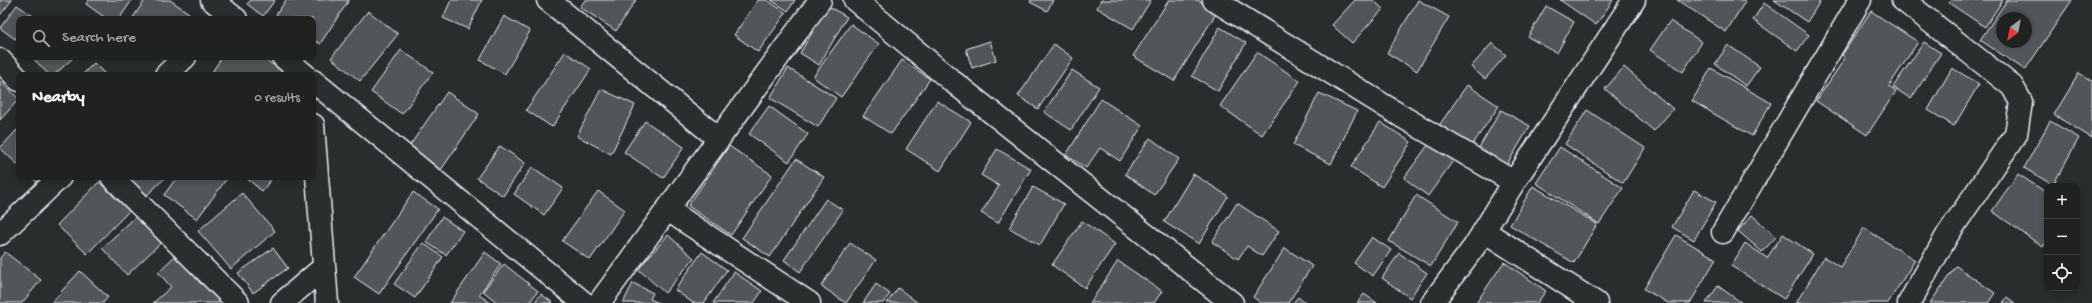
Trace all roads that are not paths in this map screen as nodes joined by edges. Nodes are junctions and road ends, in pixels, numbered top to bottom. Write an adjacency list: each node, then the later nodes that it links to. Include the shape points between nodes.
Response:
1 (212, 0): 9 (street)
2 (548, 0): 17 (street)
3 (820, 0): 17 (street)
4 (854, 0): 33 (street)
5 (1214, 0): 21 (street, via 1401,116)
6 (1634, 0): 21 (street)
7 (1860, 0): 24 (street)
8 (1918, 4): 36 (street, via 2012,86 2021,102 2016,134 1948,234)
9 (229, 16)
10 (0, 60): 15 (street)
11 (182, 60): 13 (street)
12 (287, 60): 14 (street)
13 (169, 72)
14 (301, 72)
15 (16, 77)
16 (316, 83): 30 (street)
17 (720, 139): 22 (street)
18 (316, 164): 26 (street)
19 (57, 180): 25 (street)
20 (115, 180): 27 (street)
21 (1514, 182): 23 (street)
22 (668, 210): 31 (street); 32 (street)
23 (1484, 231): 34 (street); 35 (street)
24 (1724, 232)
25 (0, 234)
26 (324, 267): 28 (street); 29 (street)
27 (238, 303)
28 (282, 303)
29 (327, 303)
30 (584, 303)
31 (599, 303)
32 (809, 303)
33 (1232, 303)
34 (1432, 303)
35 (1596, 303)
36 (1909, 303)

